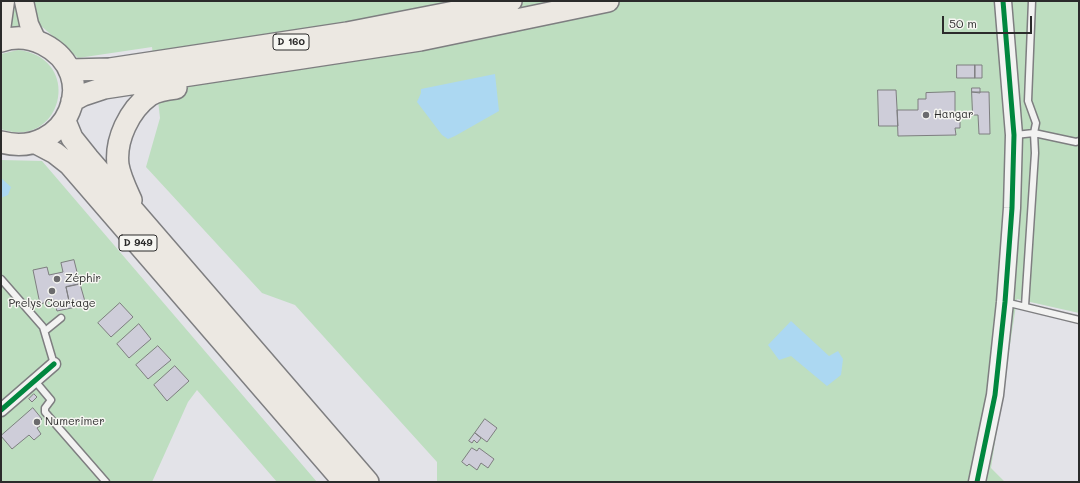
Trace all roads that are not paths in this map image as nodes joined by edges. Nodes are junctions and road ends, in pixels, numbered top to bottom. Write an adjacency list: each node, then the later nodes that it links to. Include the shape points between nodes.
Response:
1 (6, 1): 7 (main road)
2 (24, 1): 9 (main road, via 29,24)
3 (511, 1): 11 (highway, D 160, via 347,33 110,68)
4 (608, 1): 10 (highway, D 160, via 427,39)
5 (1002, 1): 15 (street)
6 (1032, 1): 14 (lane, via 1028,101 1036,123)
7 (1, 30)
8 (1, 41): 9 (highway, via 17,38)
9 (37, 41): 11 (highway, via 50,48)
10 (254, 66): 12 (highway, D 160, via 104,88); 19 (highway, via 158,91 134,111 122,134 118,155 121,175)
11 (69, 70): 12 (highway)
12 (72, 101): 13 (highway)
13 (65, 121): 18 (highway, via 47,138); 19 (highway, D 949, via 76,145)
14 (1034, 133): 15 (lane); 16 (lane); 22 (lane)
15 (1014, 135): 21 (street)
16 (1079, 141)
17 (1, 142): 18 (highway, via 18,145)
18 (36, 143): 30 (highway, D 949, via 69,164)
19 (137, 215): 31 (highway, D 949)
20 (1, 279): 25 (lane)
21 (1005, 302): 22 (lane); 32 (street, via 994,395)
22 (1026, 306): 24 (lane)
23 (60, 318): 25 (lane)
24 (1079, 320)
25 (45, 331): 26 (lane)
26 (54, 364): 27 (street)
27 (35, 381): 28 (street); 29 (lane, via 51,400 45,412)
28 (1, 410)
29 (106, 482)
30 (344, 482)
31 (368, 482)
32 (977, 482)

